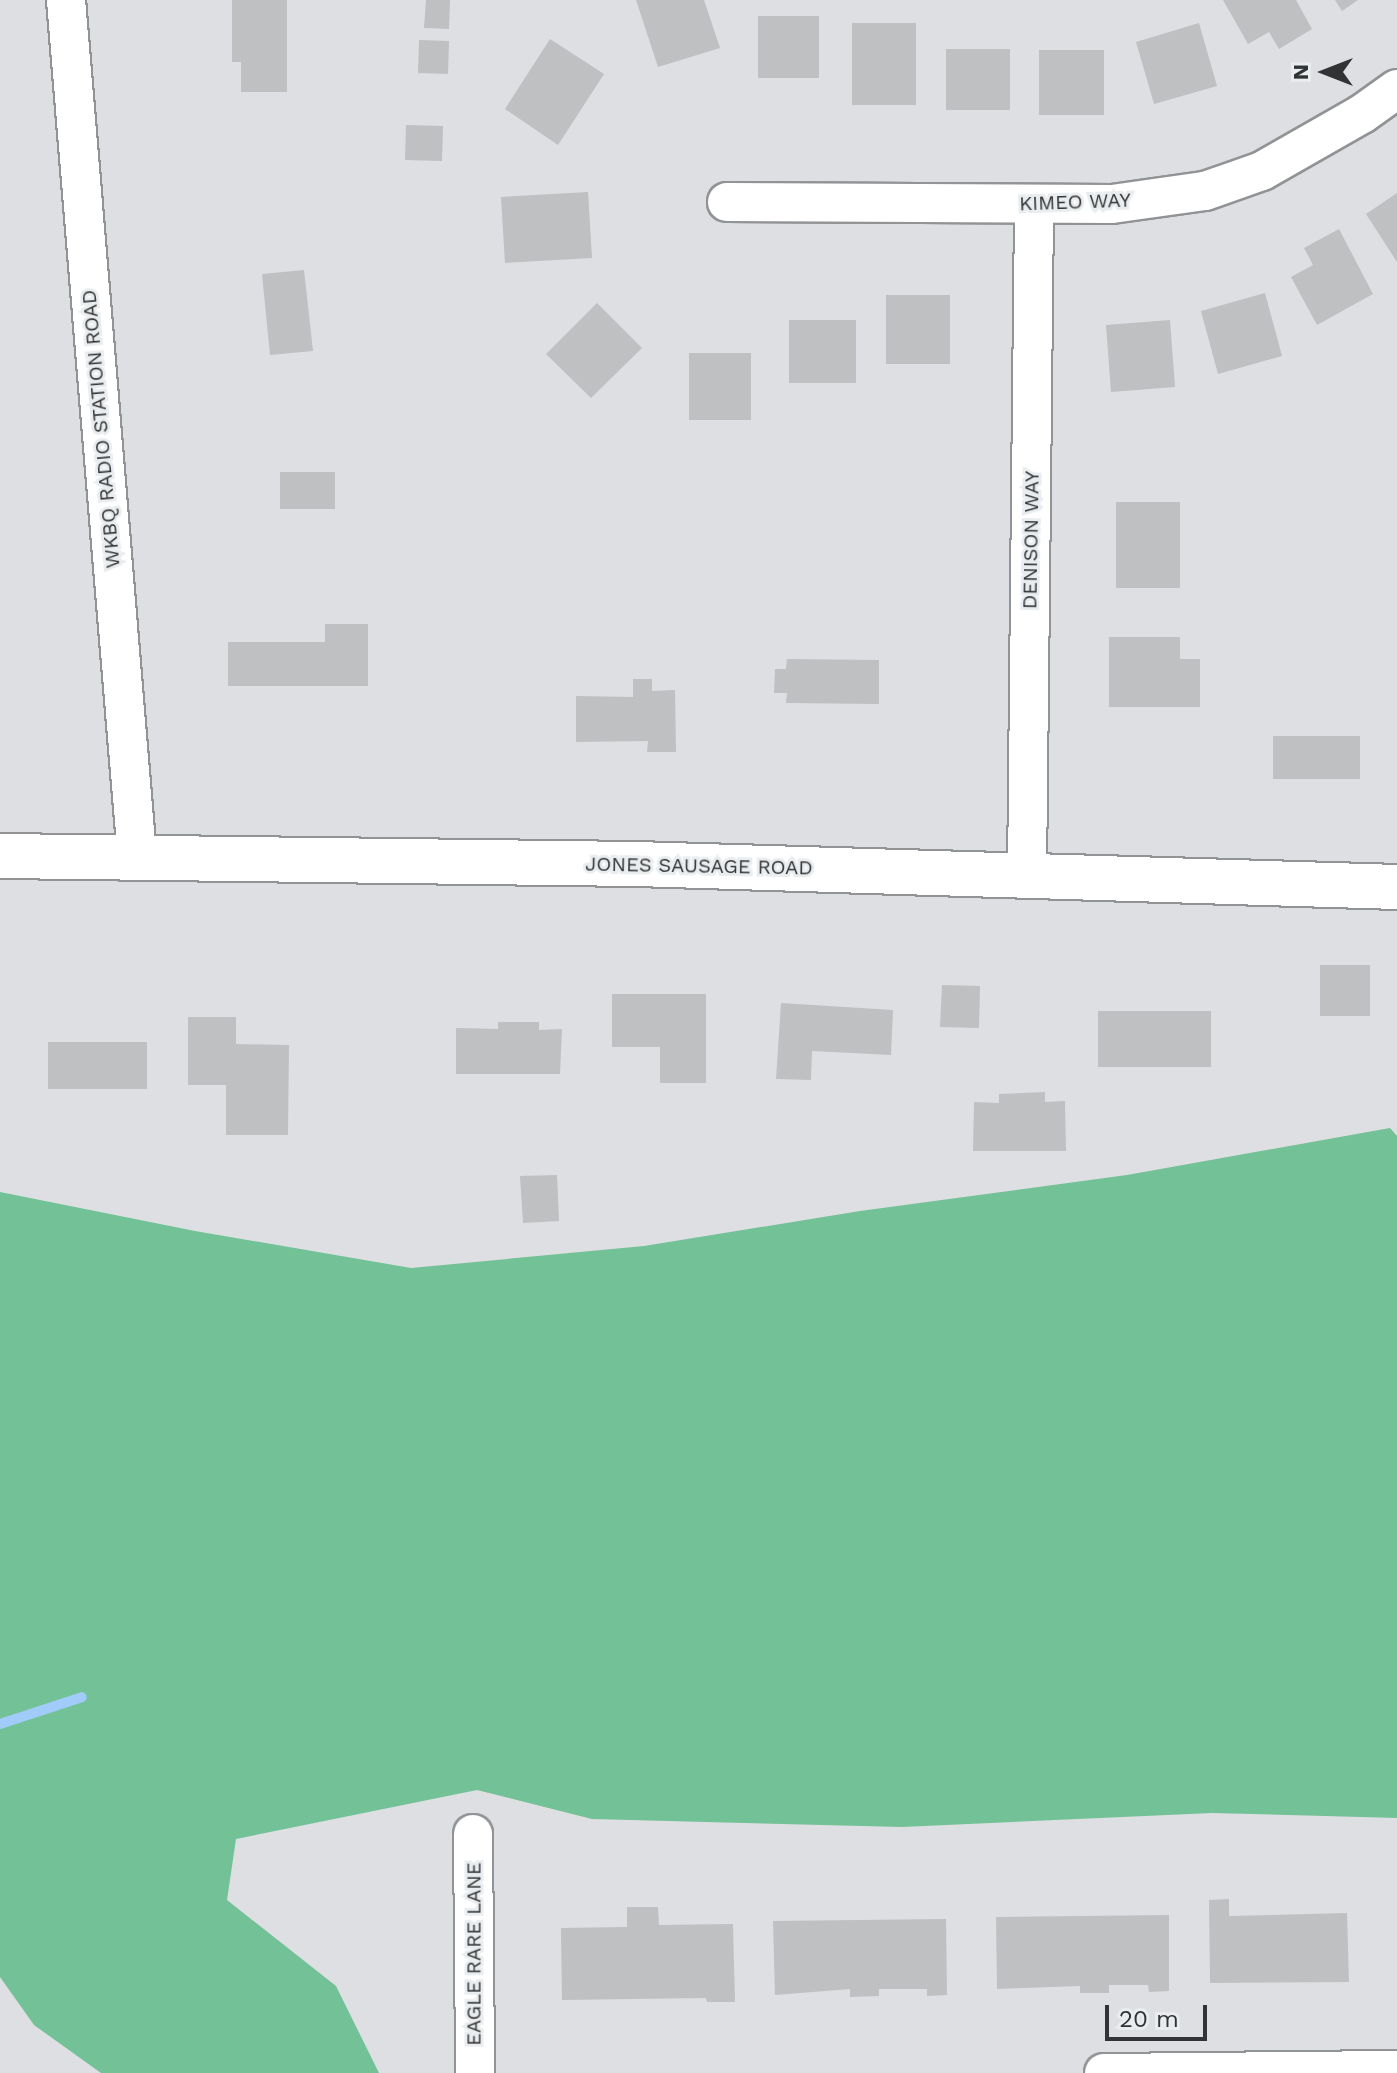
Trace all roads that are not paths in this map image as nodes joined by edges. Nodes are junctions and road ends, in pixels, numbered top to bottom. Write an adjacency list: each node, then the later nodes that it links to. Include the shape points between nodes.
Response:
1 (66, 0): 6 (street, WKBQ RADIO STATION ROAD)
2 (1397, 89): 4 (street, KIMEO WAY, via 1262,171 1205,191 1112,204)
3 (727, 202): 4 (street, KIMEO WAY)
4 (1034, 205): 7 (street, DENISON WAY)
5 (0, 856): 6 (main road, JONES SAUSAGE ROAD)
6 (137, 857): 7 (main road, JONES SAUSAGE ROAD)
7 (1027, 876): 8 (main road, JONES SAUSAGE ROAD)
8 (1397, 887)
9 (473, 1834): 11 (street, EAGLE RARE LANE)
10 (1397, 2070): 12 (street)
11 (475, 2073)
12 (1104, 2073)

